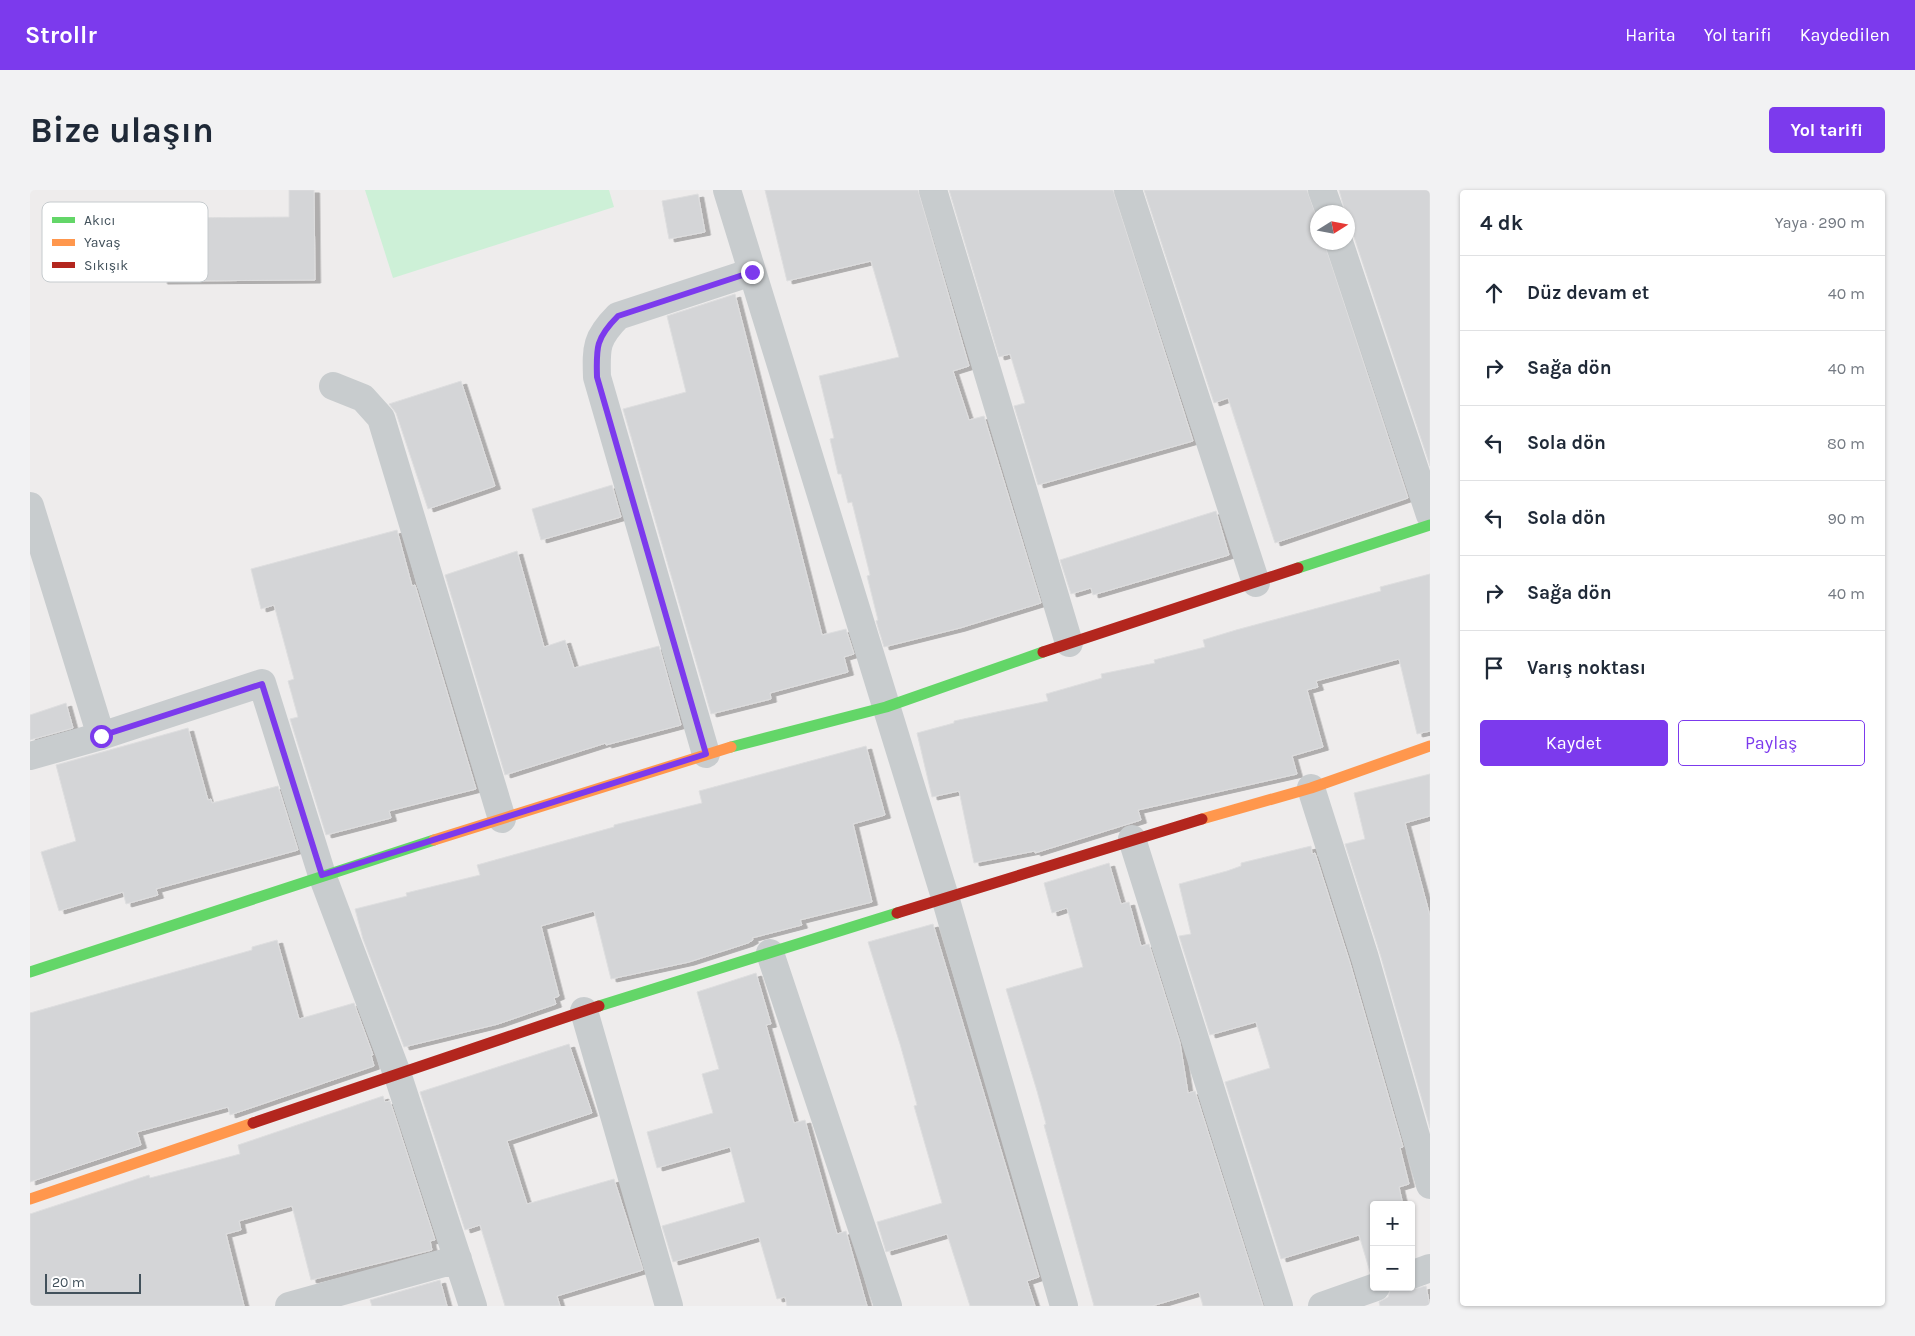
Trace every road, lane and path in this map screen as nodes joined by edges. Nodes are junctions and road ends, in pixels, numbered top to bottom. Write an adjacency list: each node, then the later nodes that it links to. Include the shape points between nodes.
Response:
1 (728, 190): 7 (street)
2 (933, 190): 13 (street)
3 (1128, 190): 12 (street)
4 (1322, 190): 5 (street)
5 (1327, 205)
6 (1343, 250): 10 (street)
7 (752, 272): 14 (street); 17 (street, via 618,316 602,332 596,354 597,377)
8 (333, 386): 20 (street, via 363,398 381,418)
9 (30, 506): 15 (street)
10 (1430, 516)
11 (1430, 525): 12 (street)
12 (1256, 583): 13 (street)
13 (1069, 643): 14 (street)
14 (886, 707): 17 (street); 23 (street)
15 (101, 736): 18 (street); 22 (street, via 262,684)
16 (1430, 746): 19 (street)
17 (706, 754): 20 (street)
18 (30, 756)
19 (1310, 788): 21 (street); 28 (street, via 1365,958)
20 (502, 819): 22 (street)
21 (1132, 839): 23 (street); 39 (street)
22 (322, 875): 25 (street); 27 (street)
23 (945, 897): 24 (street); 38 (street)
24 (770, 953): 26 (street); 37 (street)
25 (30, 972)
26 (584, 1011): 27 (street); 36 (street)
27 (398, 1076): 29 (street); 30 (street)
28 (1430, 1185)
29 (30, 1199)
30 (458, 1259): 34 (street); 35 (street)
31 (1430, 1268): 32 (street)
32 (1415, 1274)
33 (1370, 1289): 40 (street)
34 (290, 1306)
35 (473, 1306)
36 (670, 1306)
37 (888, 1306)
38 (1064, 1306)
39 (1279, 1306)
40 (1322, 1306)

